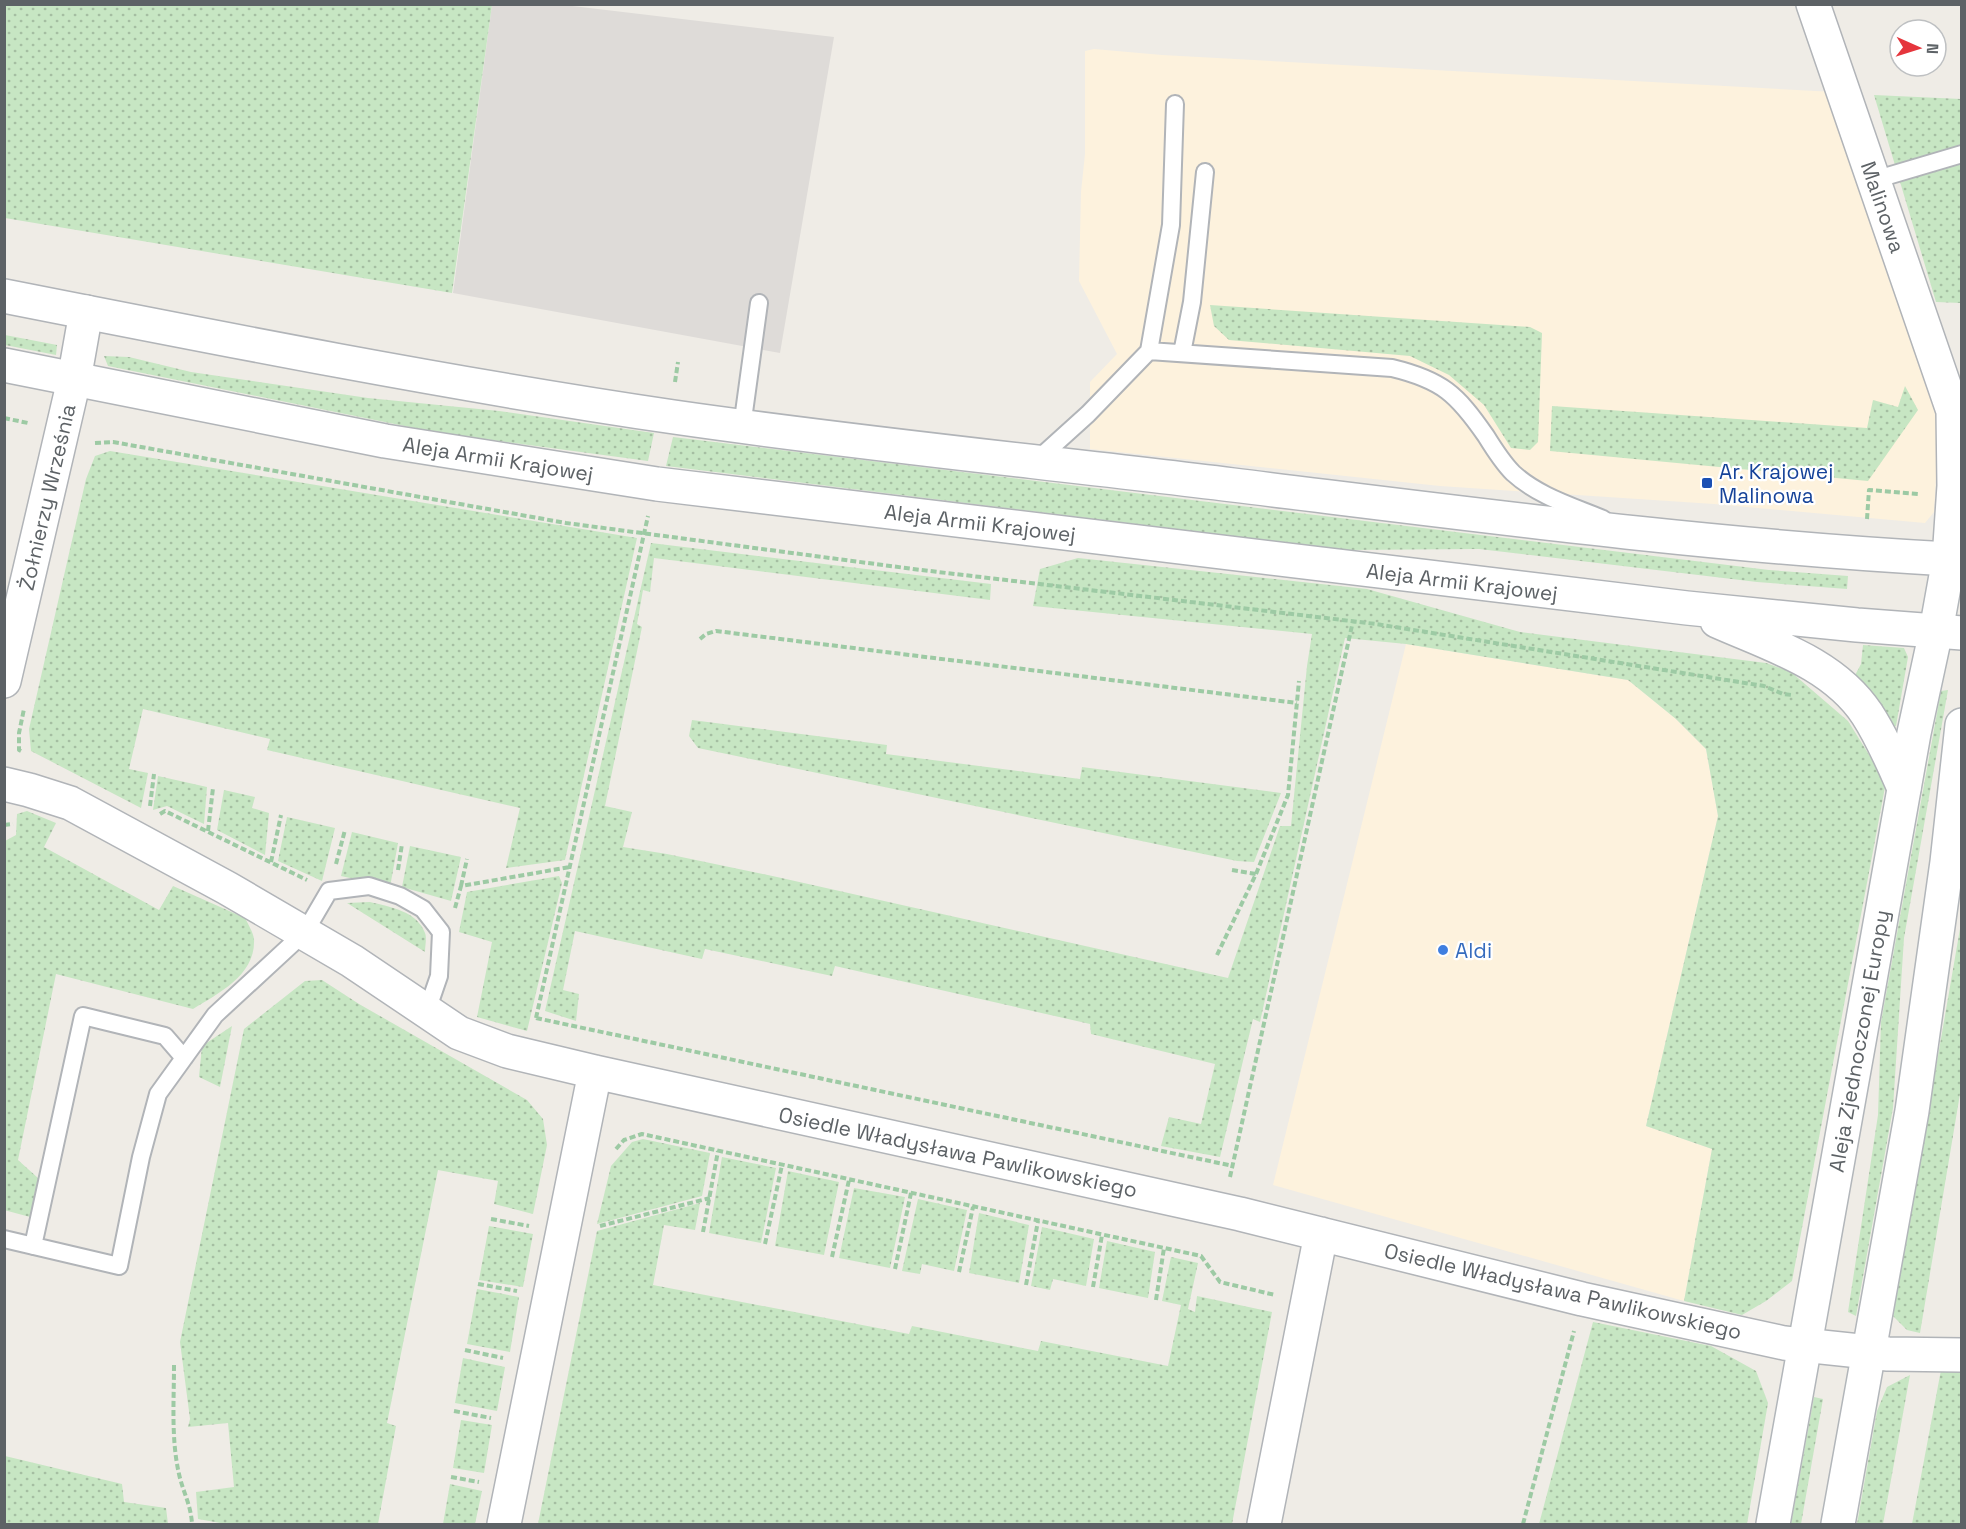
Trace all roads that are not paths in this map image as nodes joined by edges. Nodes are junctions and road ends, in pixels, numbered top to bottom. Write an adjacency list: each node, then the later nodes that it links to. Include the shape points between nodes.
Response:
1 (1813, 4): 5 (street, Malinowa)
2 (1175, 104): 9 (lane, via 1171,225)
3 (1962, 154): 5 (lane)
4 (1206, 172): 10 (lane, via 1192,303)
5 (1874, 180): 13 (street, Malinowa)
6 (4, 296): 8 (street)
7 (759, 303): 14 (lane)
8 (86, 312): 12 (street, Żołnierzy Września); 14 (street, via 416,375)
9 (1149, 351): 10 (lane); 15 (lane)
10 (1182, 353): 16 (lane, via 1392,368 1414,374 1453,394 1500,458 1526,483)
11 (4, 365): 12 (street, Aleja Armii Krajowej)
12 (74, 380): 18 (street, Aleja Armii Krajowej, via 385,441 657,484); 20 (street, Żołnierzy Września, via 47,430)
13 (1957, 420): 17 (street, Malinowa)
14 (742, 427): 15 (street)
15 (1036, 461): 16 (street)
16 (1636, 534): 17 (street)
17 (1955, 560): 19 (street, Aleja Zjednoczonej Europy)
18 (1688, 608): 19 (street, Aleja Armii Krajowej); 23 (street, via 1805,659 1836,681 1866,713)
19 (1949, 632): 23 (street, Aleja Zjednoczonej Europy, via 1914,733)
20 (5, 676)
21 (1962, 725): 25 (street)
22 (4, 784): 26 (street, Osiedle Władysława Pawlikowskiego, via 70,803)
23 (1905, 788): 33 (street, Aleja Zjednoczonej Europy)
24 (1962, 829): 25 (street)
25 (1947, 862): 34 (street, via 1912,1111)
26 (305, 932): 27 (street, Osiedle Władysława Pawlikowskiego); 27 (lane, via 329,891 369,886 423,909 441,932 439,976); 28 (lane, via 215,1015)
27 (427, 1011): 29 (street, Osiedle Władysława Pawlikowskiego, via 459,1033 507,1052)
28 (184, 1058): 32 (lane, via 158,1094 119,1266); 32 (lane, via 165,1036 83,1016)
29 (595, 1072): 30 (street, Osiedle Władysława Pawlikowskiego); 36 (street)
30 (1321, 1234): 33 (street, Osiedle Władysława Pawlikowskiego, via 1582,1299); 37 (street)
31 (4, 1239): 32 (lane)
32 (33, 1245)
33 (1804, 1346): 34 (street, Osiedle Władysława Pawlikowskiego); 38 (street, Aleja Zjednoczonej Europy)
34 (1868, 1353): 35 (street, Osiedle Władysława Pawlikowskiego); 39 (street)
35 (1962, 1355)
36 (504, 1524)
37 (1264, 1524)
38 (1773, 1524)
39 (1838, 1524)

